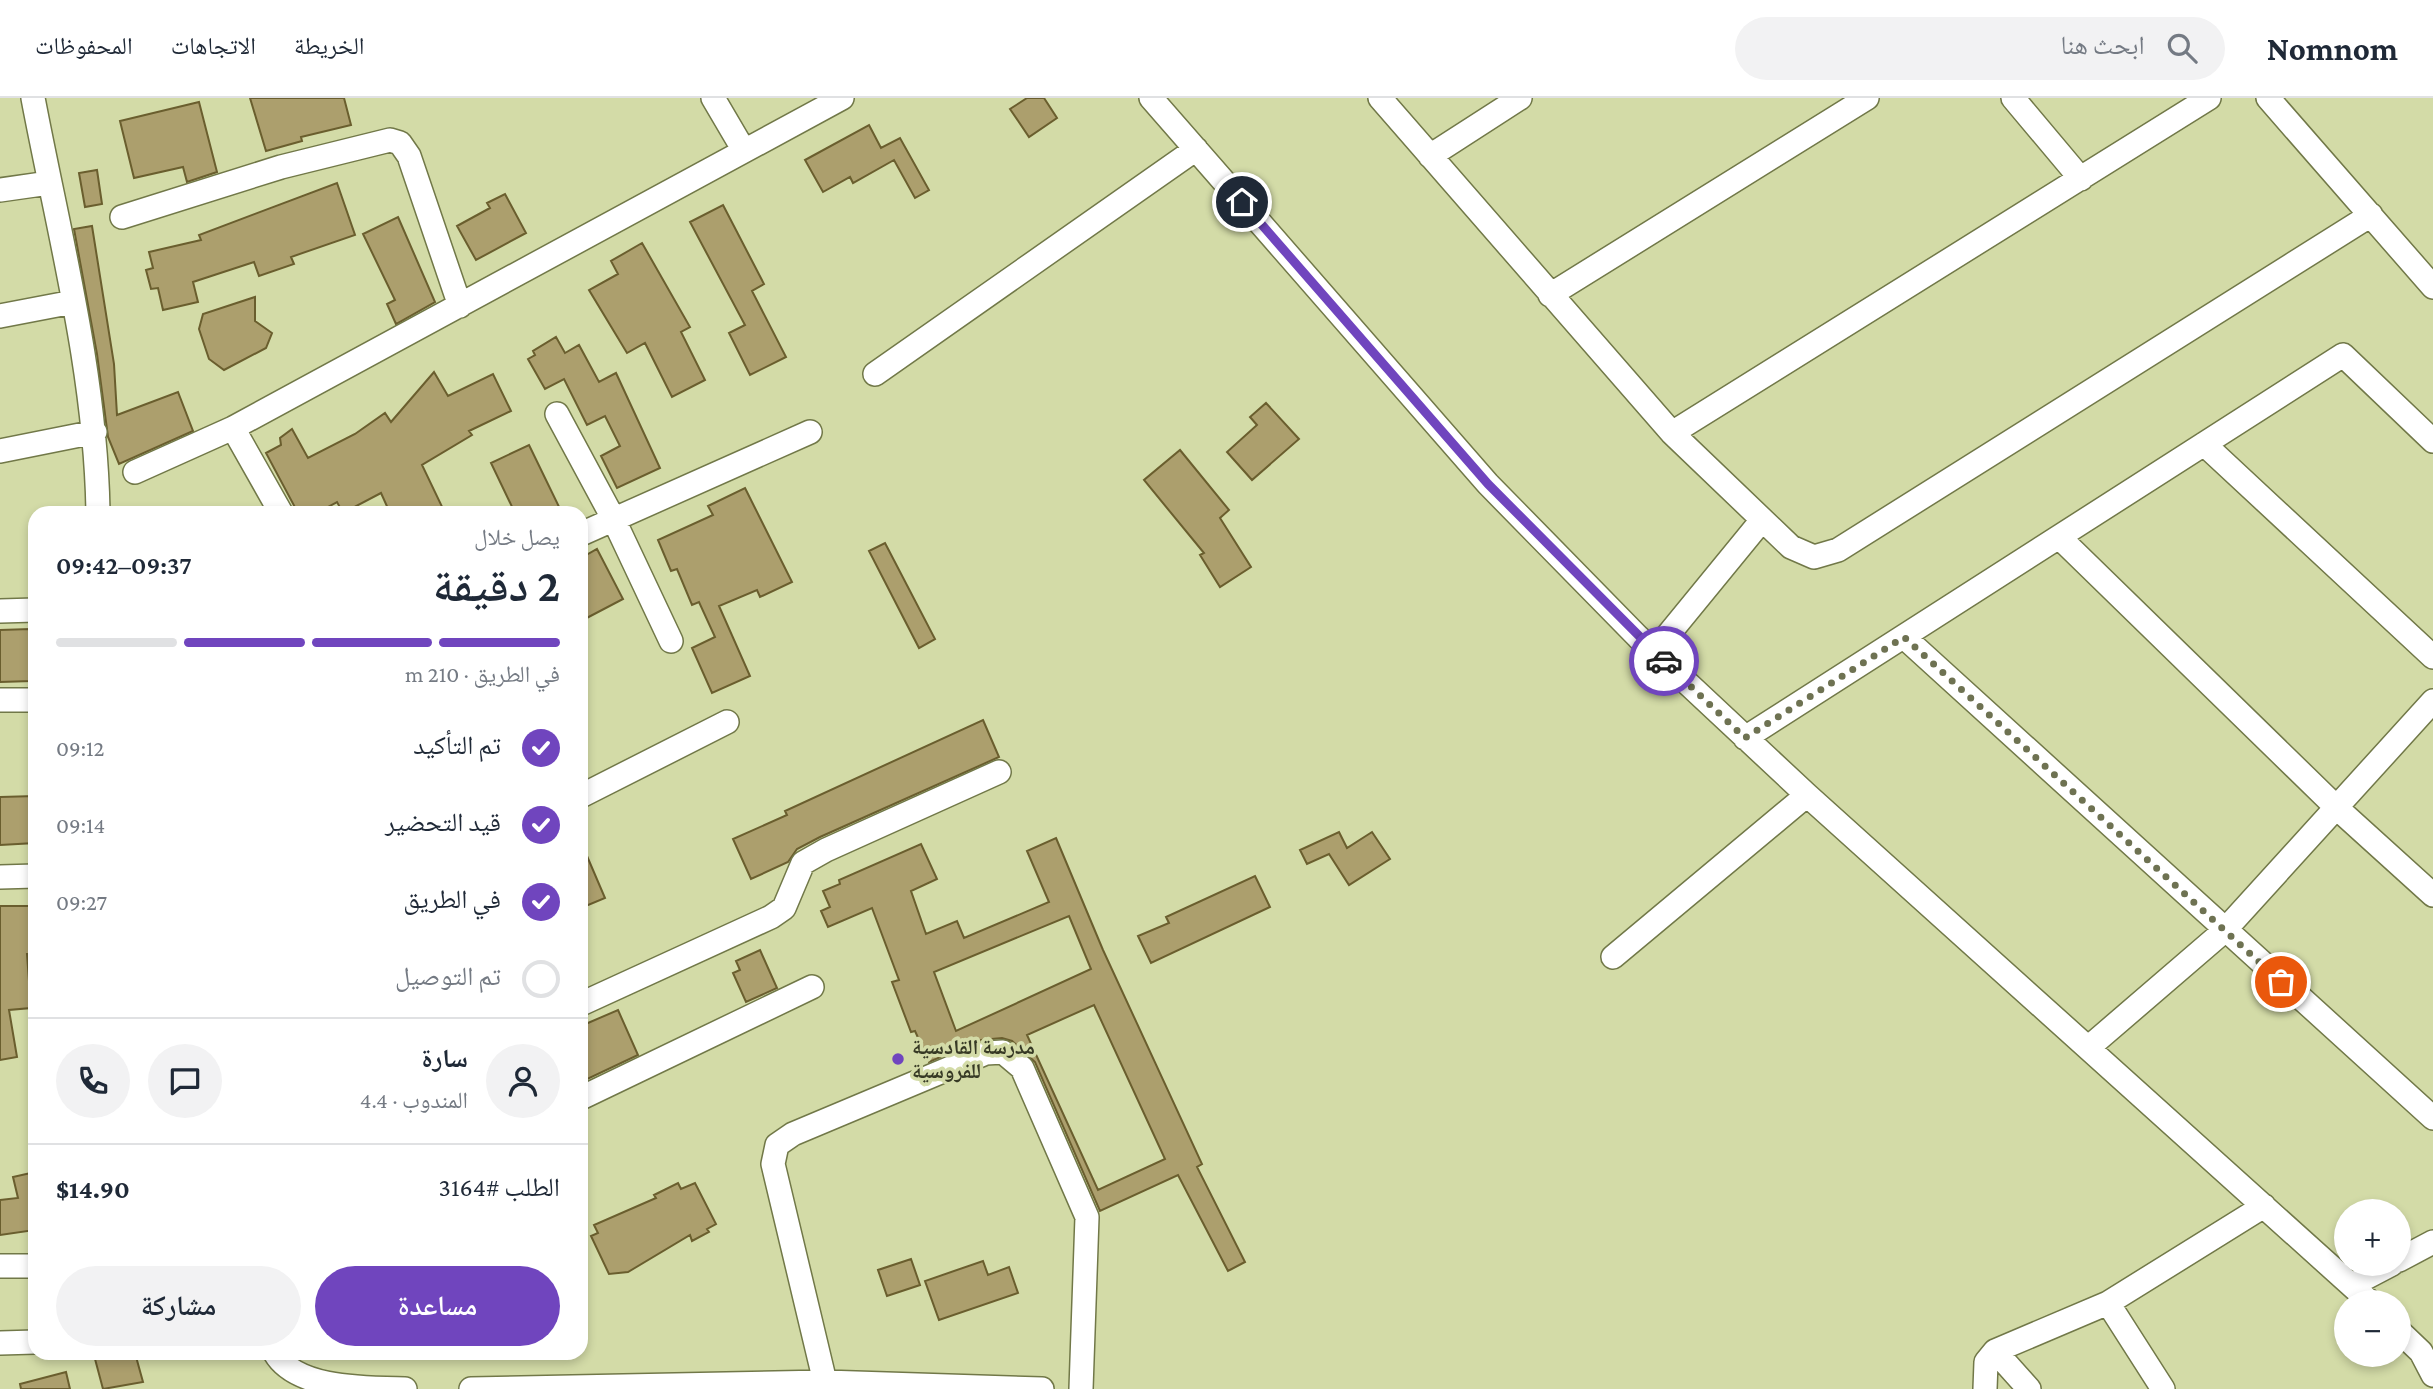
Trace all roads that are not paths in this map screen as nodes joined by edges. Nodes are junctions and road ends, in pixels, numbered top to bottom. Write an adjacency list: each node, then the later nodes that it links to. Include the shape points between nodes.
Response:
1 (33, 98): 15 (street)
2 (713, 98): 11 (street)
3 (842, 98): 11 (street)
4 (1151, 98): 12 (street)
5 (1380, 98): 13 (street)
6 (1520, 98): 13 (street)
7 (1867, 98): 20 (street)
8 (2012, 98): 14 (street)
9 (2209, 98): 14 (street)
10 (2268, 98): 17 (street)
11 (743, 149): 22 (street)
12 (1196, 149): 24 (street); 44 (street, via 1488,484)
13 (1430, 156): 20 (street)
14 (2081, 179): 29 (street)
15 (49, 183): 16 (street); 21 (street)
16 (0, 190)
17 (2371, 215): 19 (street); 37 (street, via 1830,555 1798,552)
18 (122, 217): 22 (street, via 281,167 390,140 400,143 409,156)
19 (2433, 287)
20 (1550, 295): 29 (street)
21 (73, 302): 23 (street); 27 (street)
22 (460, 306): 26 (street)
23 (0, 316)
24 (875, 374)
25 (557, 414): 36 (street)
26 (233, 428): 33 (street); 35 (street)
27 (95, 432): 32 (street); 34 (street)
28 (810, 432): 36 (street)
29 (1672, 433): 37 (street)
30 (2433, 441): 31 (street, via 2343,355)
31 (2204, 444): 39 (street); 45 (street)
32 (0, 451)
33 (135, 472)
34 (97, 506)
35 (277, 506)
36 (613, 518): 38 (street); 43 (street)
37 (1762, 520): 44 (street)
38 (588, 530)
39 (2059, 537): 42 (street); 54 (street)
40 (28, 610): 41 (street)
41 (0, 611)
42 (1904, 637): 50 (street); 58 (street)
43 (671, 641)
44 (1654, 652): 50 (street)
45 (2433, 657)
46 (0, 700): 47 (street)
47 (28, 700)
48 (2433, 701): 54 (street)
49 (727, 722): 52 (street)
50 (1745, 738): 53 (street)
51 (999, 772): 61 (street, via 826,850 803,863 784,908 771,917)
52 (588, 792)
53 (1807, 795): 59 (street); 62 (street)
54 (2338, 808): 57 (street); 58 (street)
55 (28, 876): 56 (street)
56 (0, 877)
57 (2433, 895)
58 (2224, 931): 62 (street); 64 (street)
59 (1614, 957)
60 (812, 987): 63 (street)
61 (588, 1001)
62 (2088, 1048): 65 (street)
63 (588, 1095)
64 (2433, 1118)
65 (2264, 1206): 71 (street); 73 (street)
66 (2433, 1242): 67 (street)
67 (2411, 1254)
68 (0, 1266): 69 (street)
69 (28, 1266)
70 (2369, 1276): 71 (street)
71 (2352, 1285): 72 (street)
72 (2357, 1290)
73 (2108, 1303): 76 (street); 87 (street)
74 (19, 1342): 78 (street)
75 (2411, 1342): 79 (street)
76 (1995, 1351): 85 (street, via 1986,1362); 86 (street)
77 (279, 1360): 81 (street, via 305,1381 326,1386)
78 (0, 1362)
79 (2433, 1373)
80 (839, 1384): 82 (street); 83 (street); 84 (street, via 773,1164 777,1145 793,1134 986,1053 1003,1052 1022,1068 1087,1217)
81 (405, 1389)
82 (471, 1389)
83 (1042, 1389)
84 (1081, 1389)
85 (1985, 1389)
86 (2029, 1389)
87 (2164, 1389)

